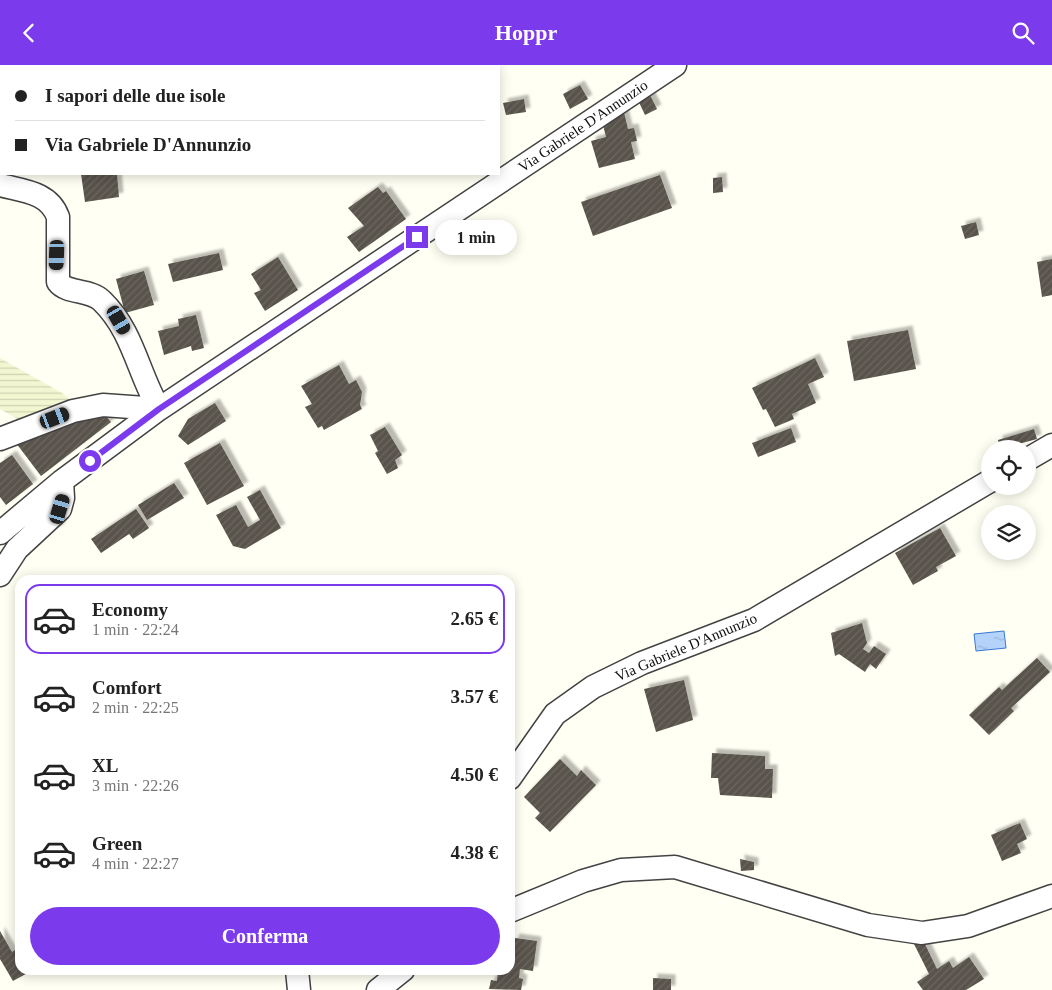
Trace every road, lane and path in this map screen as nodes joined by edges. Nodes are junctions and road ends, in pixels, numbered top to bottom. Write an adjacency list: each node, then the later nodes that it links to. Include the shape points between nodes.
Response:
1 (675, 65): 3 (street, Via Gabriele D'Annunzio)
2 (0, 185): 3 (street, via 43,197 55,209 58,217 58,282 64,288 84,291 101,299 119,320 131,340 148,389)
3 (159, 409): 4 (street, via 102,405 74,411); 7 (street, Via Gabriele D'Annunzio)
4 (0, 439)
5 (1052, 445): 6 (street)
6 (1036, 454)
7 (62, 481): 9 (street, Via Gabriele D'Annunzio); 10 (street, via 60,509 17,549)
8 (981, 486): 11 (street, Via Gabriele D'Annunzio, via 754,621 642,663 592,687 555,714)
9 (0, 533)
10 (0, 575)
11 (515, 771)
12 (1052, 896): 13 (street, via 968,926 922,933 868,925 675,867 621,870 583,881)
13 (515, 909)
14 (298, 975): 16 (street)
15 (397, 975): 17 (street)
16 (299, 990)
17 (378, 990)

